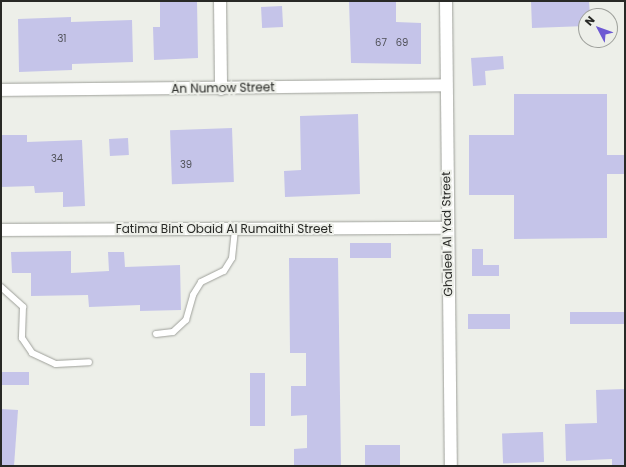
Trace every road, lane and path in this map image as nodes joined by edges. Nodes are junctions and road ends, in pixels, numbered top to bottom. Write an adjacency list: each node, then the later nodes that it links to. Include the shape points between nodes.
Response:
1 (220, 1): 4 (street)
2 (446, 1): 3 (street, Ghaleel Al Yad Street)
3 (445, 85): 4 (street, An Numow Street); 6 (street, Ghaleel Al Yad Street)
4 (221, 89): 5 (street, An Numow Street)
5 (1, 90)
6 (446, 228): 7 (street, Fatima Bint Obaid Al Rumaithi Street); 12 (street, Ghaleel Al Yad Street)
7 (235, 229): 8 (street, Fatima Bint Obaid Al Rumaithi Street); 10 (lane, via 232,258 224,271 201,282 193,295 186,320 174,332)
8 (1, 230)
9 (1, 287): 11 (lane, via 23,307 22,338 32,353 56,364)
10 (156, 334)
11 (89, 362)
12 (451, 466)

